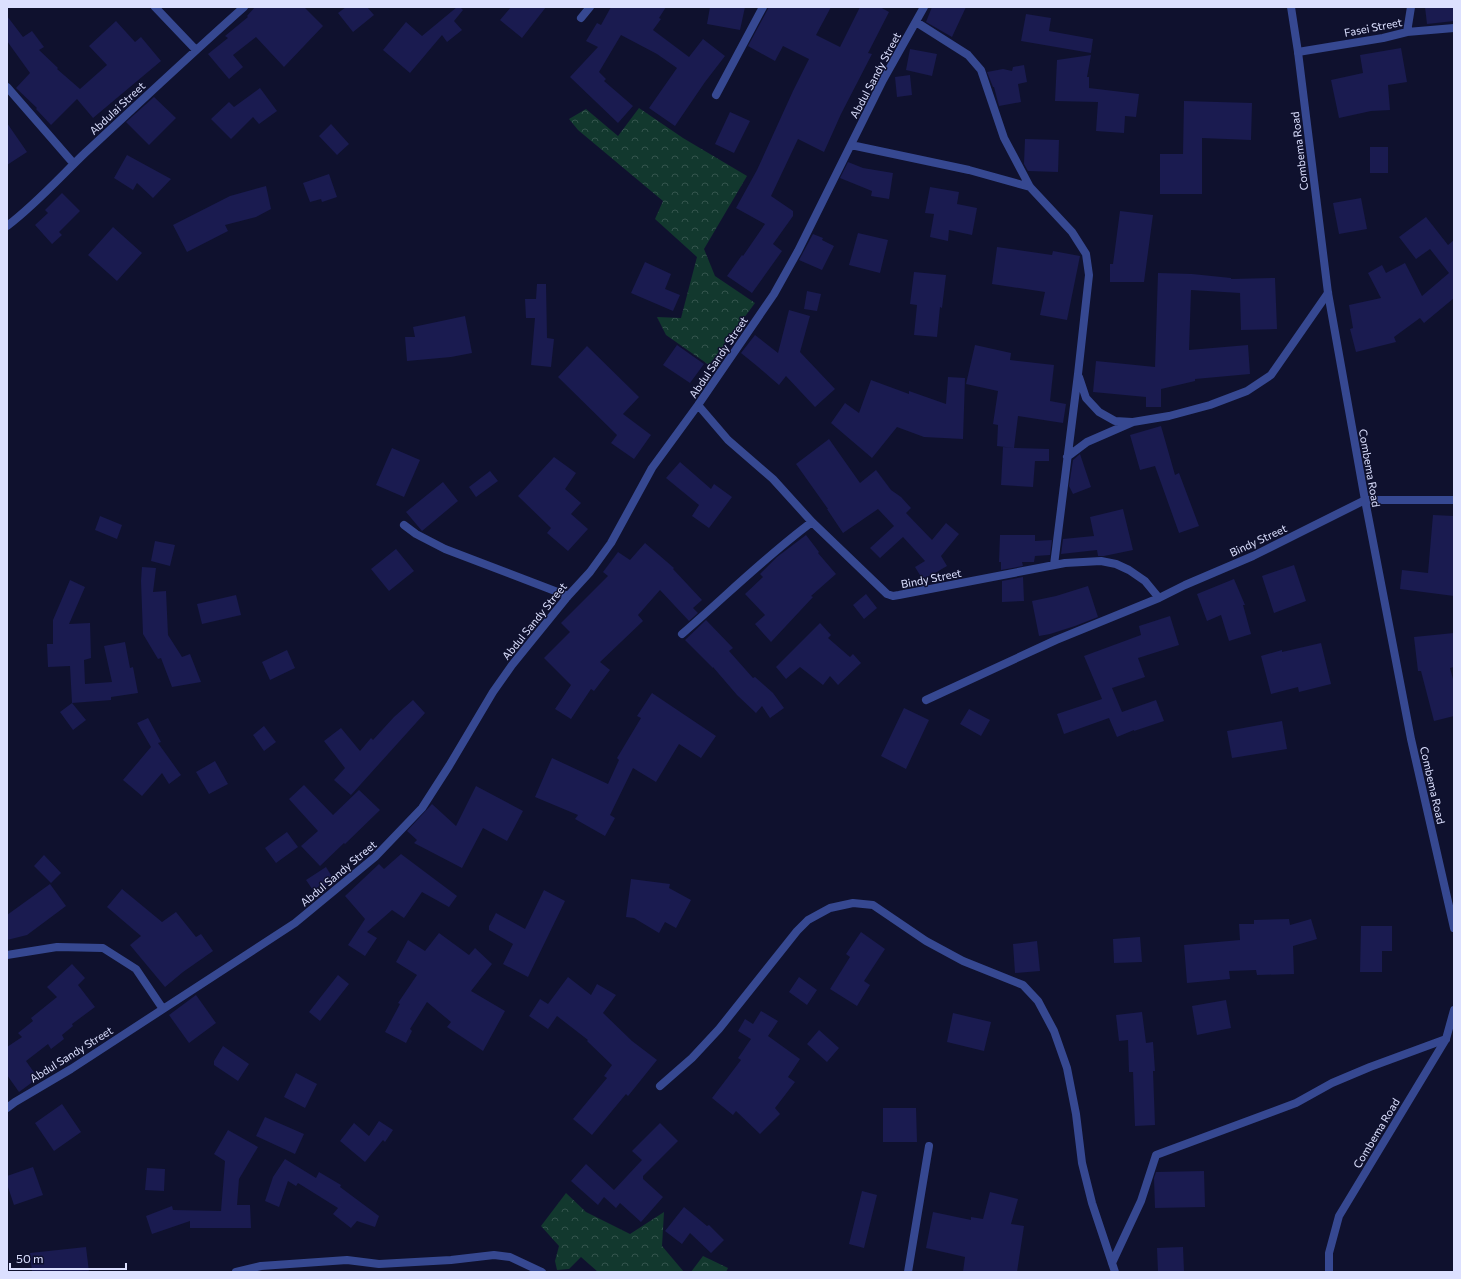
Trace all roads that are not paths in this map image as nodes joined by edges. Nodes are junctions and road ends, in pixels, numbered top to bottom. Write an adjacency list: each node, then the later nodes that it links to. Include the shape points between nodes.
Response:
1 (154, 7): 12 (street)
2 (244, 7): 12 (street, Abdulai Street)
3 (590, 7): 8 (street)
4 (763, 7): 15 (street)
5 (924, 7): 9 (street, Abdul Sandy Street)
6 (1291, 7): 13 (street, Combema Road)
7 (1411, 7): 11 (street)
8 (580, 18)
9 (916, 22): 16 (street, Abdul Sandy Street, via 883,80); 18 (street, via 968,55 981,70 1004,138)
10 (1454, 28): 11 (street, Fasei Street)
11 (1407, 32): 13 (street, Fasei Street)
12 (196, 50): 17 (street, Abdulai Street)
13 (1298, 52): 20 (street, Combema Road)
14 (7, 87): 17 (street)
15 (716, 95)
16 (851, 145): 18 (street, via 969,170); 22 (street, Abdul Sandy Street, via 774,294)
17 (74, 164): 19 (street, Abdulai Street)
18 (1030, 187): 21 (street, via 1072,232 1086,254 1088,275)
19 (7, 226)
20 (1328, 293): 23 (street, via 1271,374 1247,391 1170,416); 25 (street, Combema Road)
21 (1078, 374): 23 (street, via 1086,398 1098,412 1115,421); 24 (street)
22 (698, 405): 27 (street, Bindy Street, via 728,440 773,480); 30 (street, Abdul Sandy Street, via 652,468 611,542 590,572)
23 (1133, 422): 24 (street, via 1087,442)
24 (1067, 457): 29 (street)
25 (1365, 500): 26 (street); 31 (street, Bindy Street, via 1253,556); 34 (street, Combema Road, via 1411,739)
26 (1454, 500)
27 (812, 522): 29 (street, Bindy Street, via 887,594 893,596); 32 (street, via 767,558)
28 (404, 525): 30 (street, via 445,549)
29 (1054, 565): 31 (street, Bindy Street, via 1065,562 1102,561 1116,564 1146,581)
30 (568, 596): 36 (street, Abdul Sandy Street, via 488,698 422,808 393,840 295,923)
31 (1159, 598): 33 (street, Bindy Street, via 1056,640)
32 (682, 634)
33 (926, 700)
34 (1454, 928)
35 (7, 955): 36 (street, via 57,947 103,948 136,969)
36 (163, 1009): 40 (street, Abdul Sandy Street)
37 (1454, 1010): 38 (street, Combema Road)
38 (1446, 1039): 42 (street, via 1370,1066 1296,1103 1156,1155 1141,1201); 47 (street, Combema Road, via 1339,1216 1329,1253)
39 (660, 1086): 42 (street, via 692,1058 719,1029 808,920 830,908 853,903 872,905 926,941 963,961 1023,986 1038,1001 1054,1031 1067,1068 1082,1163)
40 (7, 1108)
41 (929, 1146): 45 (street)
42 (1112, 1263): 46 (street)
43 (236, 1272): 44 (street, via 261,1266 347,1260 379,1264 494,1255 510,1258)
44 (542, 1272)
45 (908, 1272)
46 (1115, 1272)
47 (1329, 1272)

